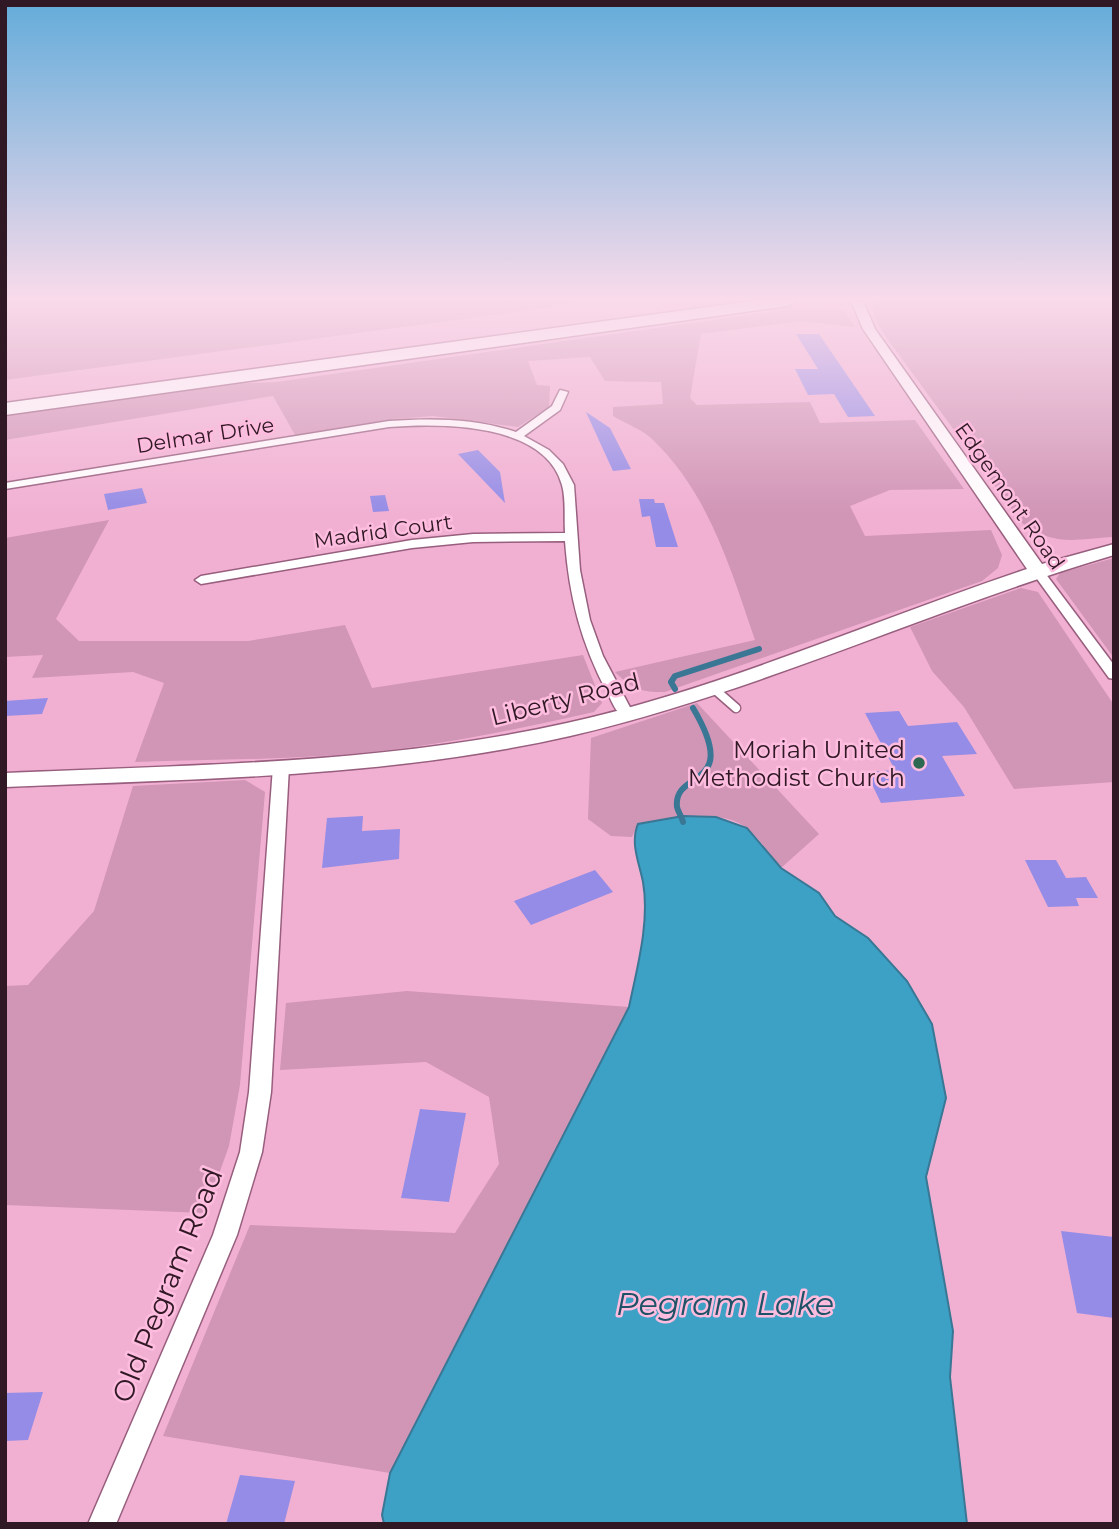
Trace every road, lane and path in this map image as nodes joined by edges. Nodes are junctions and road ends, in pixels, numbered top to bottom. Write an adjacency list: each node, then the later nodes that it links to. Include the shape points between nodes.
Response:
1 (139, 372): 4 (highway)
2 (271, 372): 6 (highway)
3 (899, 372): 11 (street, Edgemont Road)
4 (127, 374)
5 (564, 391): 7 (street, via 556,408)
6 (5, 409)
7 (516, 437): 8 (street, Delmar Drive, via 460,424 394,424); 9 (street, Delmar Drive, via 540,448 563,469)
8 (5, 486)
9 (572, 537): 12 (street, Madrid Court, via 412,544); 16 (street, Delmar Drive, via 583,623)
10 (1114, 549): 11 (street, Liberty Road)
11 (1038, 572): 13 (street, Edgemont Road); 14 (street, Liberty Road)
12 (201, 580)
13 (1114, 676)
14 (712, 687): 15 (lane); 16 (street, Liberty Road)
15 (736, 708)
16 (626, 713): 17 (street, Liberty Road, via 475,748)
17 (281, 767): 18 (street, Liberty Road); 19 (street, Old Pegram Road, via 260,1093 251,1152 225,1235)
18 (5, 780)
19 (102, 1524)

